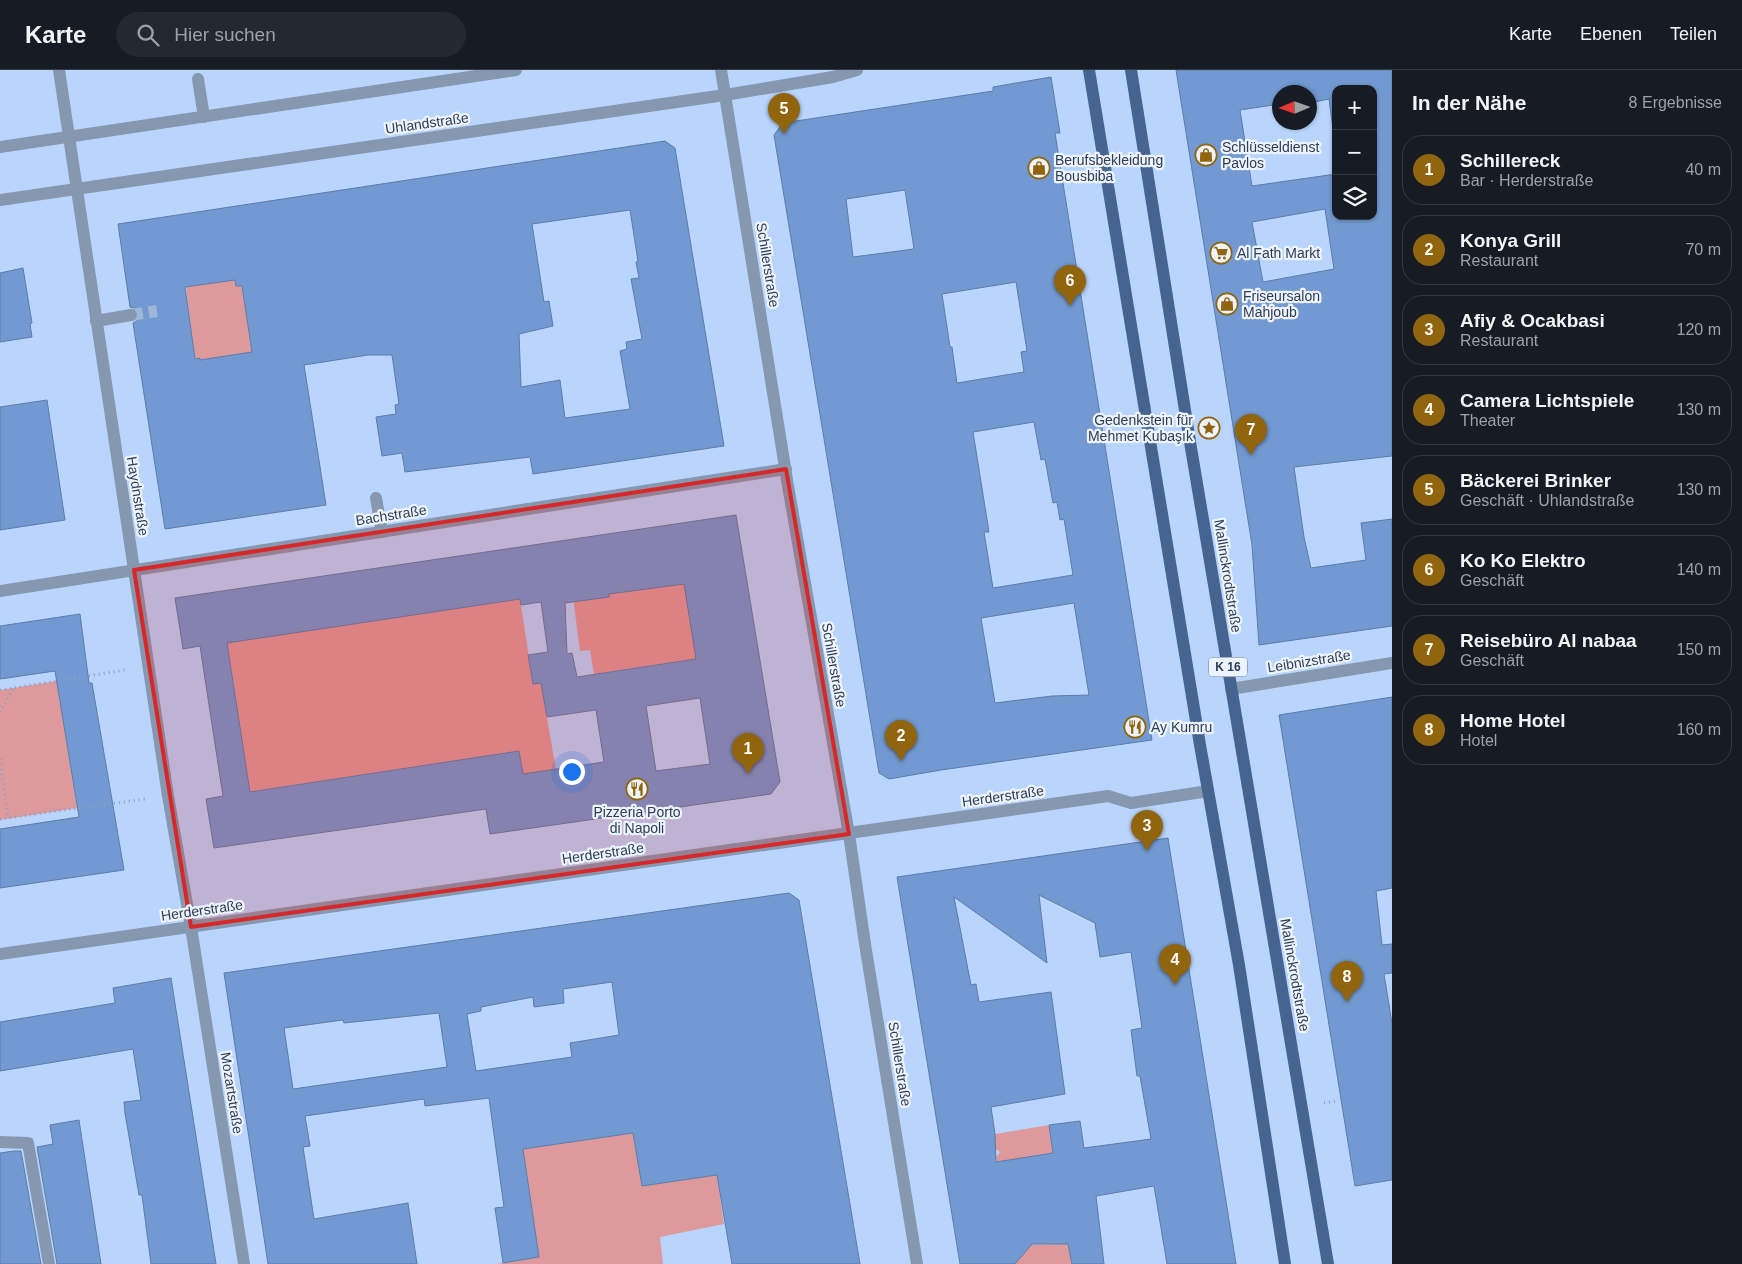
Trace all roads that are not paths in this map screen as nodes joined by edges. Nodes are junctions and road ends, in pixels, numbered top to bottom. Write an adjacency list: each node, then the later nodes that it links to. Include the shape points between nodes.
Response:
1 (58, 70): 10 (street, Haydnstraße)
2 (516, 70): 9 (street)
3 (721, 70): 8 (street, Schillerstraße)
4 (857, 70): 8 (street, Uhlandstraße)
5 (1089, 70): 23 (main road, K 16)
6 (1131, 70): 22 (main road, Mallinckrodtstraße / K 16)
7 (198, 79): 9 (street)
8 (725, 95): 12 (street, Uhlandstraße); 16 (street, Schillerstraße)
9 (204, 117): 10 (street)
10 (69, 136): 11 (street); 12 (street, Haydnstraße)
11 (0, 147)
12 (76, 188): 13 (street, Uhlandstraße); 15 (street, Haydnstraße)
13 (0, 200)
14 (131, 315): 15 (street)
15 (96, 321): 19 (street, Haydnstraße)
16 (786, 469): 18 (street, Bachstraße); 24 (street, Schillerstraße)
17 (376, 498): 18 (street)
18 (382, 532): 19 (street, Bachstraße)
19 (134, 570): 20 (street, Bachstraße); 25 (street, Haydnstraße)
20 (0, 591)
21 (1392, 663): 22 (street, Leibnizstraße)
22 (1231, 689): 32 (main road, Mallinckrodtstraße / K 16)
23 (1208, 791): 24 (street, Herderstraße, via 1131,803 1108,796); 31 (main road, K 16, via 1240,974)
24 (849, 834): 25 (street, Herderstraße); 30 (street, Schillerstraße)
25 (191, 927): 26 (street, Herderstraße); 29 (street, Mozartstraße)
26 (0, 954)
27 (0, 1142): 28 (street, via 28,1143)
28 (49, 1264)
29 (244, 1264)
30 (917, 1264)
31 (1284, 1264)
32 (1328, 1264)

